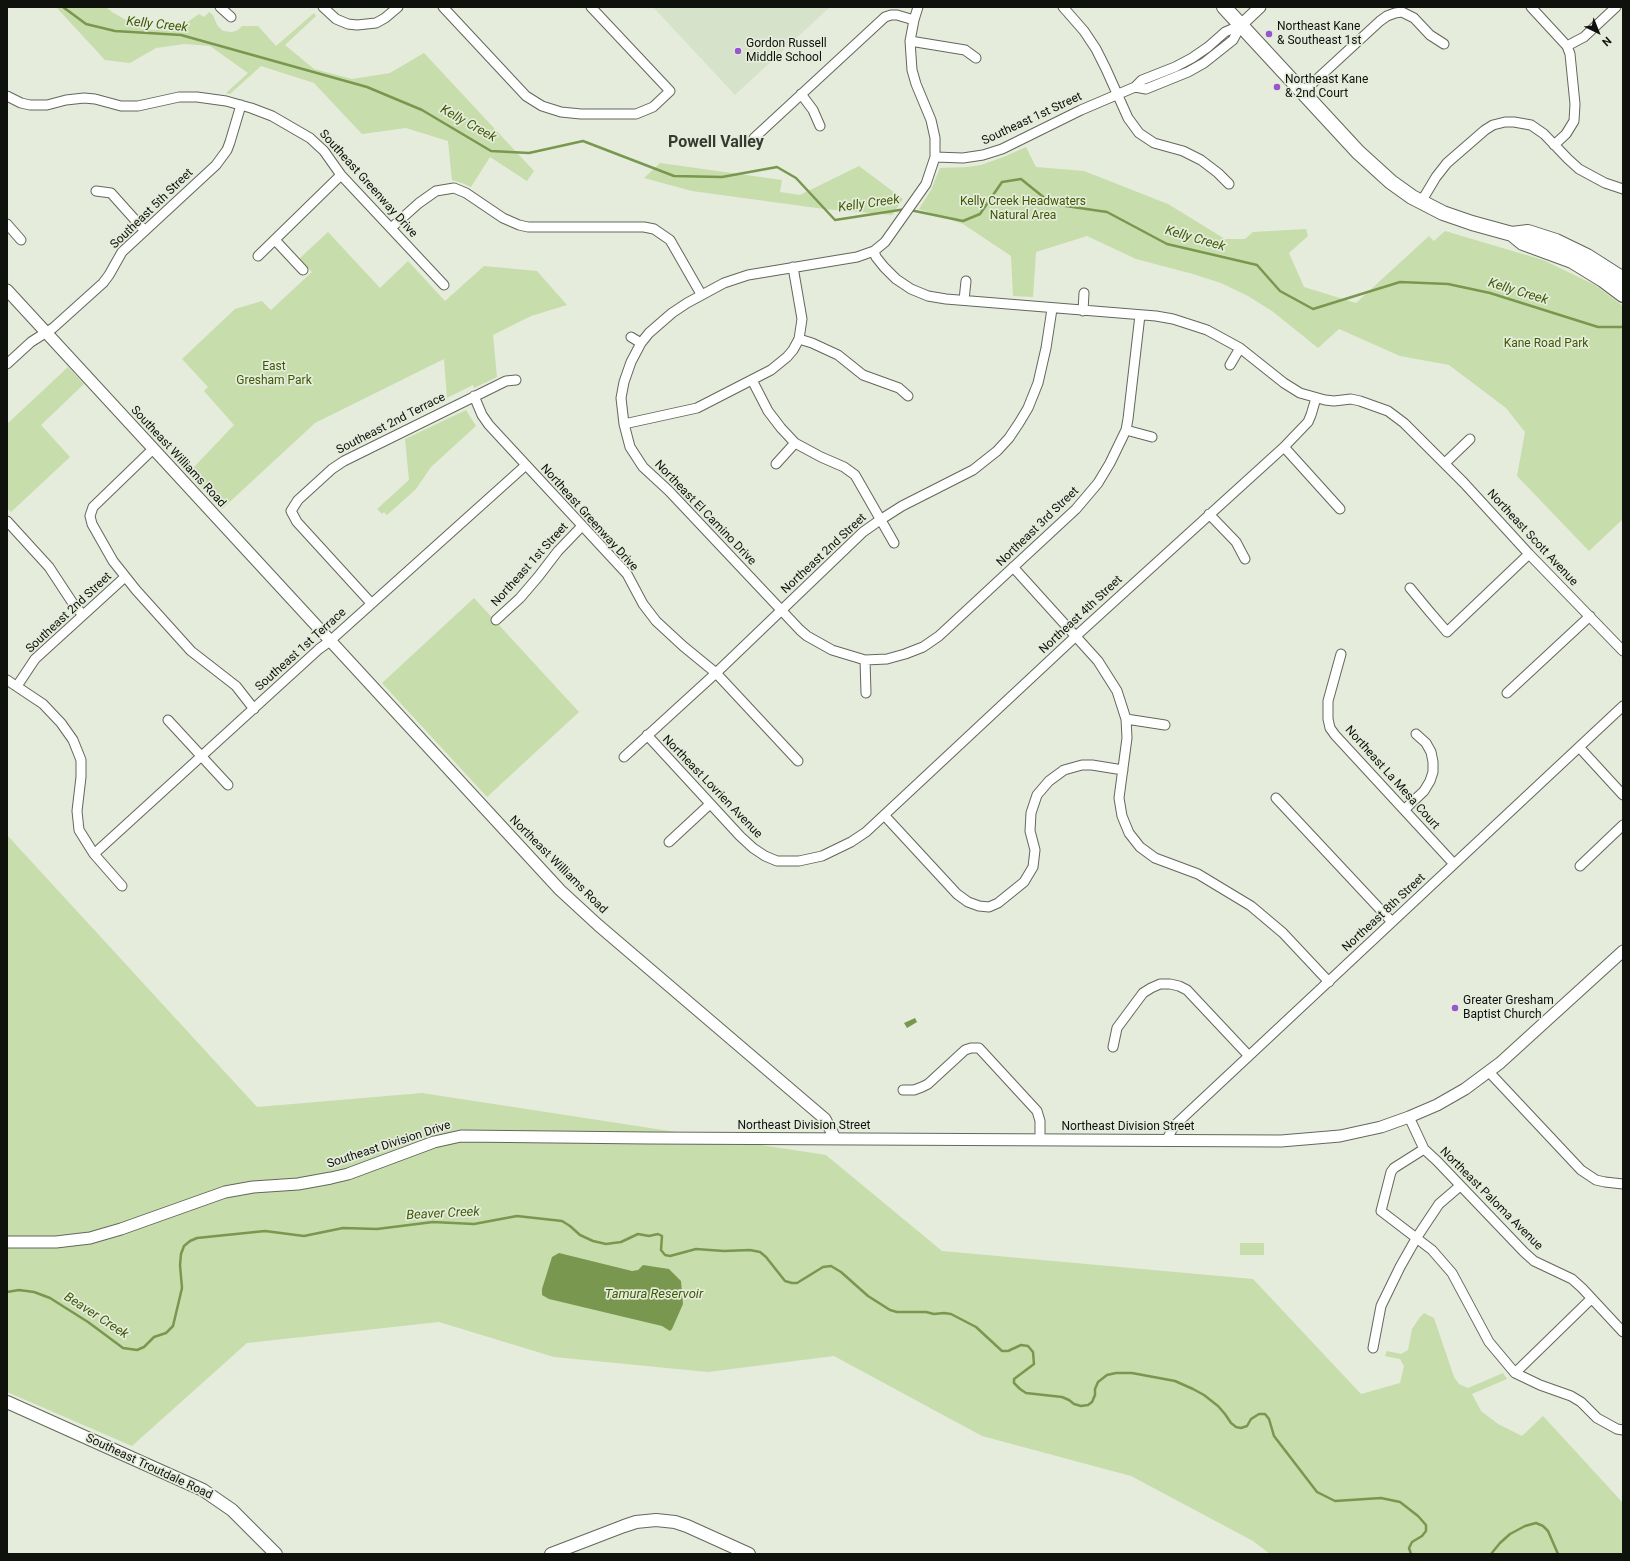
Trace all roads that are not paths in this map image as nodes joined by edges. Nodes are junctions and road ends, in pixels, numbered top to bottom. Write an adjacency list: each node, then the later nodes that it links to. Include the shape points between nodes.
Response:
1 (220, 7): 13 (street)
2 (323, 7): 3 (street, via 336,19 348,24 367,25 385,18)
3 (398, 7)
4 (443, 7): 5 (street, via 534,102 551,110 581,114 636,114 653,107 670,91)
5 (591, 7)
6 (918, 7): 14 (street)
7 (1063, 7): 22 (street, via 1084,31)
8 (1224, 7): 15 (main road)
9 (1260, 7): 15 (street, Southeast 1st Street)
10 (1531, 7): 18 (street)
11 (1616, 7): 18 (street, via 1587,34)
12 (1402, 10): 17 (street); 20 (street, via 1380,21)
13 (230, 17)
14 (914, 20): 16 (street); 21 (street, via 896,15 886,17)
15 (1241, 25): 20 (main road); 22 (street, Southeast 1st Street, via 1225,32 1192,58 1142,80 1136,87)
16 (910, 42): 19 (street, via 965,50); 28 (street, via 912,70 935,138)
17 (1444, 44)
18 (1567, 46): 27 (street, via 1571,60 1575,112 1571,128)
19 (976, 58)
20 (1303, 92): 33 (main road, via 1374,168)
21 (801, 94): 25 (street, via 813,110); 26 (street)
22 (1118, 94): 28 (street, Southeast 1st Street, via 1002,149 963,158); 30 (street, via 1132,126 1142,136 1154,143 1192,155 1210,166)
23 (7, 96): 24 (street, Southeast Greenway Drive, via 21,103 48,105 84,98 121,106 138,106 179,97 197,97)
24 (241, 105): 29 (street, Southeast Greenway Drive, via 272,116 310,138 324,151); 36 (street, Southeast 5th Street, via 230,142 222,158)
25 (820, 126)
26 (754, 138)
27 (1554, 145): 31 (street, via 1584,172); 33 (street, via 1531,125 1514,122 1493,125 1447,163)
28 (935, 157): 40 (street, via 926,184 885,242)
29 (340, 175): 35 (street, Southeast Greenway Drive); 39 (street)
30 (1229, 184)
31 (1623, 189)
32 (96, 191): 36 (street, via 111,193)
33 (1421, 202): 37 (main road, via 1457,218)
34 (7, 224): 38 (street)
35 (391, 228): 46 (street, Southeast Greenway Drive); 49 (street, via 419,202 436,191 454,188 466,193 503,218 528,227 654,229 670,240)
36 (145, 230): 55 (street, Southeast 5th Street, via 122,252 103,283)
37 (1512, 234): 44 (main road, via 1528,232 1556,241 1587,256); 50 (main road, via 1523,243 1556,254 1584,268)
38 (20, 240)
39 (275, 240): 41 (street); 43 (street)
40 (874, 251): 42 (street, Northeast El Camino Drive, via 857,257); 51 (street, Northeast Scott Avenue, via 884,268 911,289 937,298)
41 (258, 256)
42 (793, 267): 49 (street, Northeast El Camino Drive, via 748,275); 57 (street, via 802,318)
43 (303, 270)
44 (1623, 279)
45 (966, 281): 51 (street)
46 (444, 285)
47 (7, 290): 55 (street, Southeast Williams Road)
48 (1084, 293): 53 (street)
49 (701, 294): 58 (street, Northeast El Camino Drive, via 672,313)
50 (1623, 295)
51 (964, 300): 52 (street, Northeast Scott Avenue)
52 (1052, 308): 53 (street, Northeast Scott Avenue); 79 (street, Northeast 2nd Street, via 1038,383 1028,408 1009,438 974,470 902,506)
53 (1083, 311): 54 (street, Northeast Scott Avenue)
54 (1140, 315): 59 (street, Northeast Scott Avenue, via 1174,319 1190,324); 68 (street, Northeast 3rd Street)
55 (46, 332): 60 (street, Southeast 5th Street); 73 (street, Southeast Williams Road)
56 (631, 337): 58 (street)
57 (799, 339): 63 (street, via 787,357 771,370); 65 (street, via 838,355 860,372 899,388)
58 (641, 343): 67 (street, Northeast El Camino Drive, via 624,382 621,398)
59 (1240, 348): 61 (street); 66 (street, Northeast Scott Avenue, via 1284,383)
60 (7, 364)
61 (1230, 365)
62 (516, 380): 64 (street, Southeast 2nd Terrace, via 506,381)
63 (752, 380): 67 (street, via 697,408); 71 (street, via 768,411)
64 (474, 396): 76 (street, Northeast Greenway Drive, via 489,425); 88 (street, Southeast 2nd Terrace, via 344,461 298,500 291,511 297,522)
65 (908, 396)
66 (1316, 398): 72 (street, Northeast 4th Street, via 1308,422); 74 (street, Northeast Scott Avenue, via 1351,400 1379,407 1404,422)
67 (624, 424): 89 (street, Northeast El Camino Drive, via 630,447 643,467)
68 (1126, 430): 69 (street); 85 (street, Northeast 3rd Street, via 1110,464 1091,492)
69 (1152, 437)
70 (1470, 439): 74 (street)
71 (795, 443): 75 (street); 79 (street, via 855,475)
72 (1284, 447): 77 (street); 78 (street, Northeast 4th Street)
73 (153, 449): 86 (street, via 98,500 90,516 113,561); 94 (street, Southeast Williams Road)
74 (1445, 463): 83 (street, Northeast Scott Avenue)
75 (776, 464)
76 (526, 465): 81 (street, Northeast Greenway Drive); 88 (street, Southeast 1st Terrace)
77 (1340, 509)
78 (1209, 514): 84 (street, via 1236,542); 93 (street, Northeast 4th Street)
79 (880, 520): 82 (street); 89 (street, Northeast 2nd Street, via 863,532)
80 (7, 521): 90 (street, via 49,567)
81 (582, 526): 92 (street, Northeast 1st Street, via 520,598); 98 (street, Northeast Greenway Drive, via 627,574 643,604 656,621)
82 (894, 543)
83 (1529, 554): 87 (street, via 1447,632); 91 (street, Northeast Scott Avenue)
84 (1245, 559)
85 (1013, 567): 93 (street); 97 (street, Northeast 3rd Street, via 931,642 896,657)
86 (125, 577): 90 (street, Southeast 2nd Street); 104 (street, via 191,651 236,686)
87 (1410, 588)
88 (371, 604): 94 (street, Southeast 1st Terrace)
89 (782, 610): 97 (street, Northeast 3rd Street, via 800,630 815,641 832,650); 98 (street, Northeast 2nd Street)
90 (83, 615): 100 (street, Southeast 2nd Street, via 35,659)
91 (1590, 616): 95 (street, Northeast Scott Avenue); 102 (street)
92 (496, 620)
93 (1076, 636): 105 (street, via 1104,669 1116,691); 120 (street, Northeast 4th Street)
94 (330, 641): 104 (street, Southeast 1st Terrace); 137 (street, Northeast Williams Road, via 569,899 825,1119)
95 (1623, 651)
96 (1341, 654): 119 (street, Northeast La Mesa Court, via 1327,705 1330,728)
97 (865, 660): 101 (street)
98 (716, 673): 109 (street, Northeast 2nd Street); 113 (street, Northeast Greenway Drive)
99 (7, 680): 100 (street)
100 (16, 686): 124 (street, via 43,704 73,740 81,760 82,777 77,811 80,830)
101 (866, 693)
102 (1507, 693)
103 (1623, 706): 110 (street, Northeast 8th Street)
104 (254, 708): 111 (street, Southeast 1st Terrace)
105 (1126, 719): 107 (street); 114 (street, via 1127,745)
106 (168, 720): 111 (street)
107 (1165, 725)
108 (1416, 734): 119 (street, via 1431,752 1433,772 1424,791)
109 (647, 735): 112 (street, Northeast 2nd Street); 118 (street, Northeast Lovrien Avenue)
110 (1579, 747): 116 (street); 125 (street, Northeast 8th Street)
111 (202, 756): 115 (street); 124 (street, Southeast 1st Terrace)
112 (624, 757)
113 (798, 761)
114 (1123, 770): 120 (street, via 1082,765 1064,770 1049,781 1037,795 1031,813 1030,831 1035,858 1031,871 998,903 989,906 973,904 957,894); 130 (street, via 1119,798 1122,816 1129,833 1140,847 1155,858 1198,874 1251,906 1283,933)
115 (228, 785)
116 (1623, 795)
117 (1276, 798): 128 (street)
118 (710, 804): 122 (street); 123 (street, Northeast Lovrien Avenue, via 753,848 777,861 811,859)
119 (1404, 810): 125 (street, Northeast La Mesa Court)
120 (884, 815): 123 (street, Northeast 4th Street)
121 (1623, 825): 126 (street)
122 (669, 842)
123 (851, 842)
124 (94, 854): 127 (street)
125 (1454, 864): 128 (street, Northeast 8th Street)
126 (1580, 866)
127 (122, 886)
128 (1392, 922): 130 (street, Northeast 8th Street)
129 (1623, 952): 133 (street, Northeast Division Street)
130 (1329, 982): 132 (street, Northeast 8th Street)
131 (1114, 1047): 132 (street, via 1117,1028 1143,993 1151,988 1170,984 1188,990)
132 (1249, 1056): 139 (street, Northeast 8th Street, via 1174,1126)
133 (1489, 1072): 135 (street, Northeast Division Street, via 1453,1096); 141 (street, via 1581,1170 1596,1180)
134 (903, 1090): 138 (street, via 914,1090 928,1084 965,1050 979,1048 1037,1111)
135 (1409, 1117): 139 (street, Northeast Division Street, via 1354,1134 1311,1140); 140 (street, Northeast Paloma Avenue)
136 (572, 1137): 137 (street, Northeast Division Street); 144 (street, Southeast Division Drive, via 453,1137 348,1174 298,1184 225,1192 96,1236 56,1242)
137 (835, 1138): 138 (street, Northeast Division Street)
138 (1040, 1140): 139 (street, Northeast Division Street)
139 (1166, 1141)
140 (1424, 1149): 142 (street, Northeast Paloma Avenue); 143 (street, via 1394,1168 1381,1210)
141 (1623, 1184)
142 (1460, 1186): 143 (street, via 1439,1204); 145 (street, Northeast Paloma Avenue, via 1534,1261 1572,1279)
143 (1417, 1237): 147 (street, via 1381,1306); 148 (street, via 1452,1273 1489,1342)
144 (7, 1242)
145 (1591, 1299): 146 (street, Northeast Paloma Avenue); 148 (street)
146 (1623, 1332)
147 (1373, 1348)
148 (1515, 1373): 150 (street, via 1570,1396 1581,1402 1597,1418 1616,1429)
149 (7, 1402): 151 (main road, Southeast Troutdale Road, via 203,1490 232,1510)
150 (1623, 1430)
151 (276, 1554)
152 (551, 1554): 153 (main road, via 636,1522 656,1520 687,1526)
153 (749, 1554)

